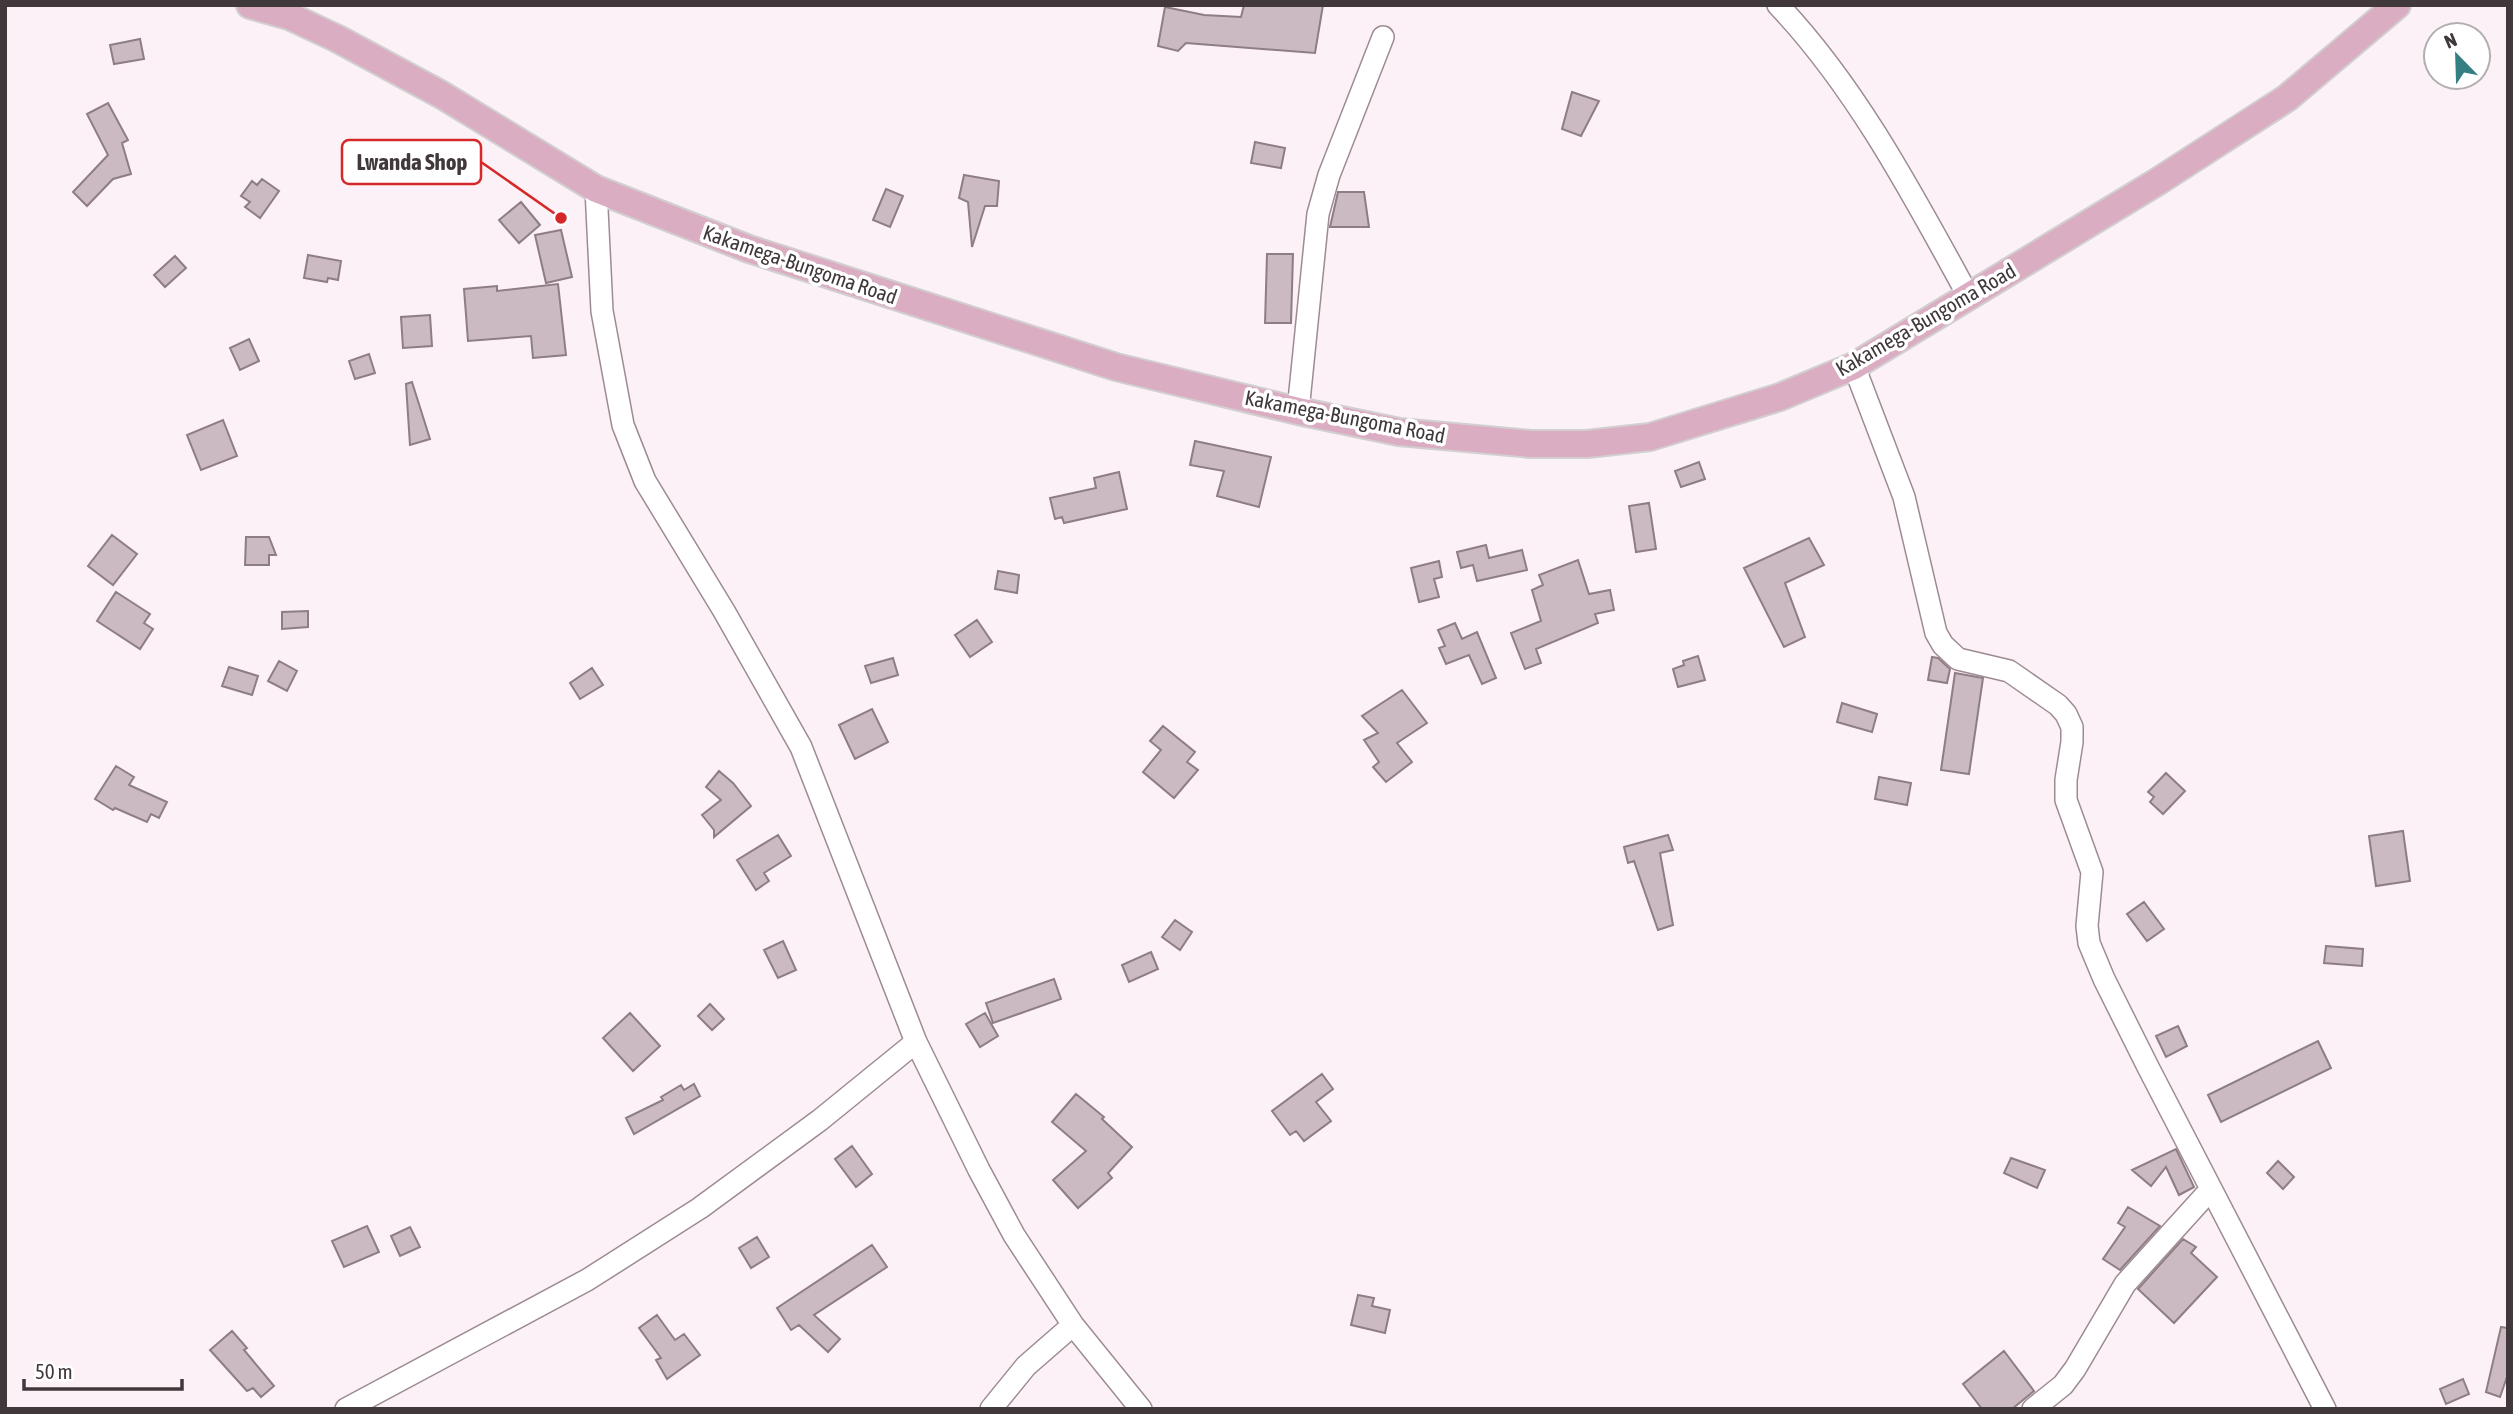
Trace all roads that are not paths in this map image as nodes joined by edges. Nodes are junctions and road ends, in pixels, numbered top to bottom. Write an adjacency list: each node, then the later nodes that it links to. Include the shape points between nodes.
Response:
1 (250, 5): 5 (main road, Kakamega-Bungoma Road, via 289,16 338,39 442,95)
2 (1777, 5): 6 (street, via 1827,65 1893,159)
3 (2397, 5): 6 (main road, Kakamega-Bungoma Road, via 2287,98)
4 (1383, 37): 8 (street, via 1318,214)
5 (596, 189): 8 (main road, Kakamega-Bungoma Road, via 748,249 885,295 1116,368); 9 (street, via 602,311 624,425 645,481 801,747)
6 (1969, 297): 7 (main road, Kakamega-Bungoma Road)
7 (1854, 366): 8 (main road, Kakamega-Bungoma Road, via 1780,397 1650,437 1587,444 1413,434); 10 (street, via 1895,467 1936,634 1958,659 2009,671 2058,705 2072,727 2066,800 2092,872 2090,943)
8 (1298, 411)
9 (916, 1042): 11 (street, via 1014,1236); 12 (street, via 700,1209 587,1280)
10 (2211, 1189): 15 (street, via 2125,1284 2063,1385); 16 (street)
11 (1073, 1325): 13 (street, via 1026,1366); 14 (street)
12 (346, 1409)
13 (991, 1409)
14 (1141, 1409)
15 (2033, 1409)
16 (2325, 1409)

